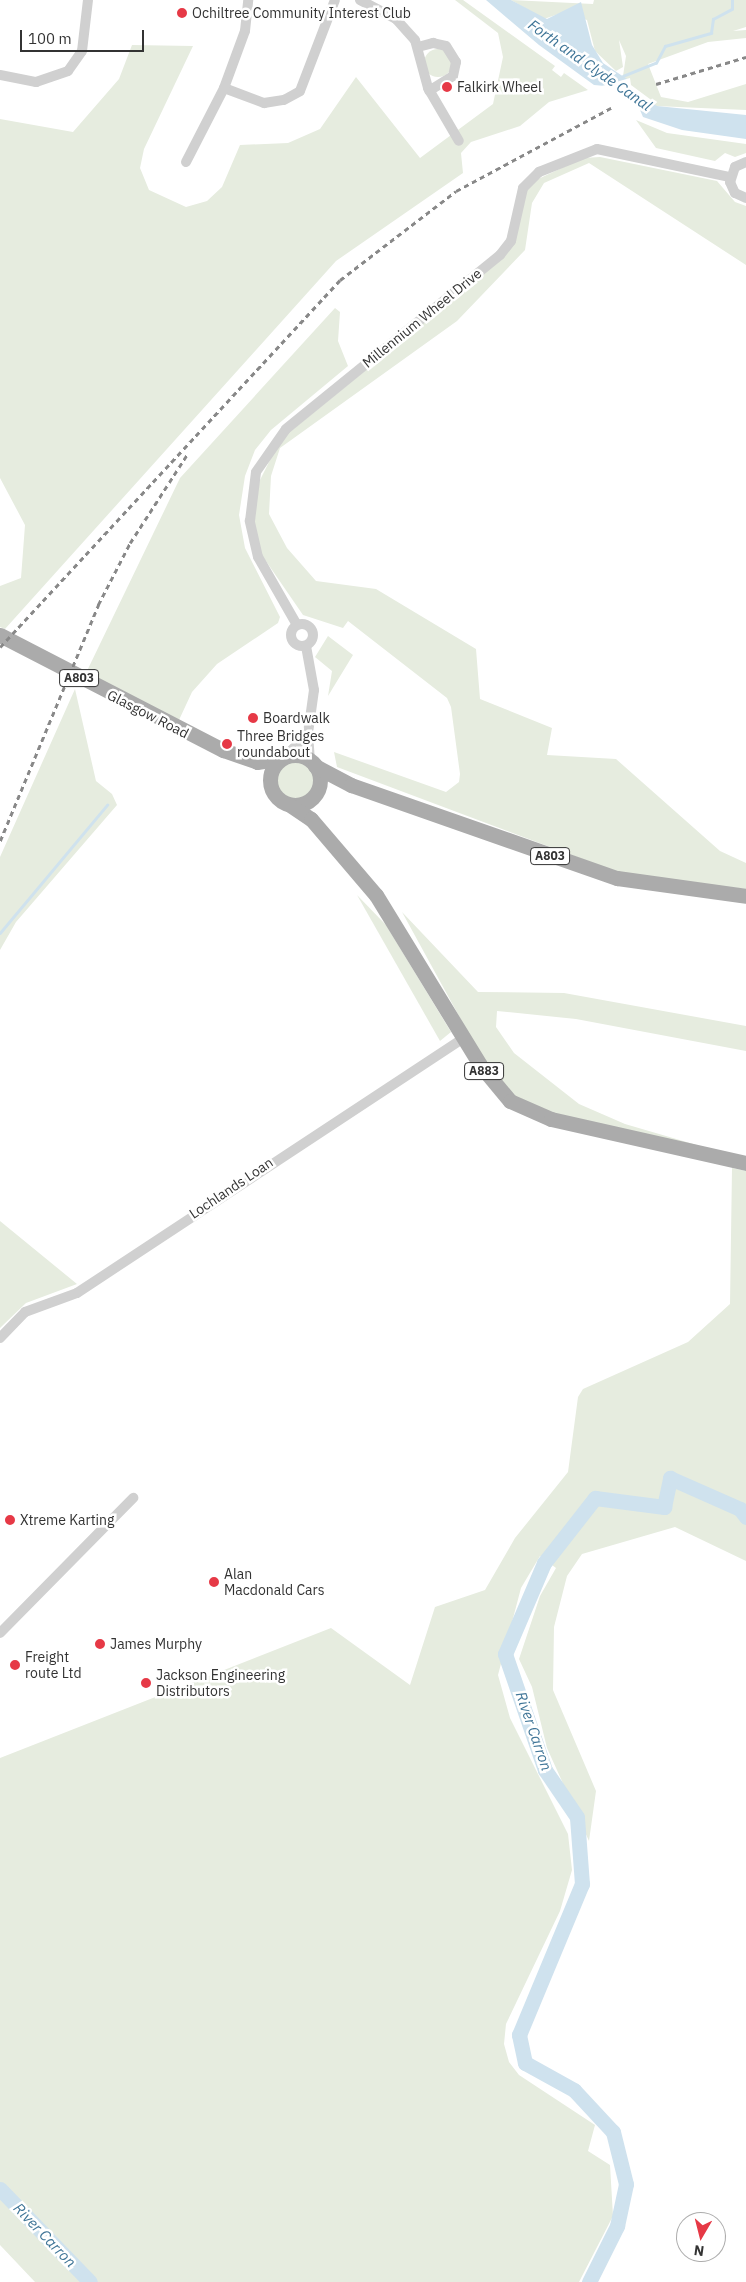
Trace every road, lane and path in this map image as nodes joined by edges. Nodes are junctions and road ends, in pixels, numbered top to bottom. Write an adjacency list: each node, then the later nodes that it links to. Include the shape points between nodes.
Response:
1 (88, 0): 6 (street, via 82,51 68,71 36,82)
2 (248, 0): 7 (street, via 244,31)
3 (335, 0): 7 (street, via 300,91 264,103)
4 (360, 0): 5 (street, via 396,19)
5 (418, 47): 8 (street); 8 (street, via 433,42 446,46 456,62 453,76)
6 (0, 75)
7 (224, 88): 10 (street)
8 (429, 91): 9 (street)
9 (459, 141)
10 (186, 162)
11 (746, 162): 12 (street, via 735,167)
12 (730, 177): 13 (street, via 735,192); 14 (street, Millennium Wheel Drive, via 597,150 539,172 524,188 511,241 500,255 286,429 256,472 250,521 258,556)
13 (746, 198)
14 (297, 625): 16 (street, via 291,638); 16 (street, via 306,625 313,632)
15 (0, 635): 18 (main road, Glasgow Road / A803, via 126,704)
16 (306, 646): 17 (street, via 314,690)
17 (308, 733): 19 (street); 20 (street)
18 (246, 758): 19 (main road, A803, via 264,762); 21 (main road, A803)
19 (284, 758): 20 (main road); 21 (main road, via 273,768)
20 (313, 764): 22 (main road, A803); 23 (main road, via 320,779)
21 (270, 781): 24 (main road, via 277,798)
22 (360, 788): 23 (main road, A803); 26 (main road, A803, via 617,878)
23 (315, 794): 24 (main road); 25 (main road)
24 (290, 805): 25 (main road, via 306,815)
25 (324, 837): 27 (main road, A883, via 394,919)
26 (746, 896)
27 (464, 1038): 28 (main road, A883, via 501,1092 534,1114); 29 (street, Lochlands Loan, via 77,1292 25,1312)
28 (746, 1163)
29 (0, 1338)
30 (133, 1498): 31 (street)
31 (0, 1633)

